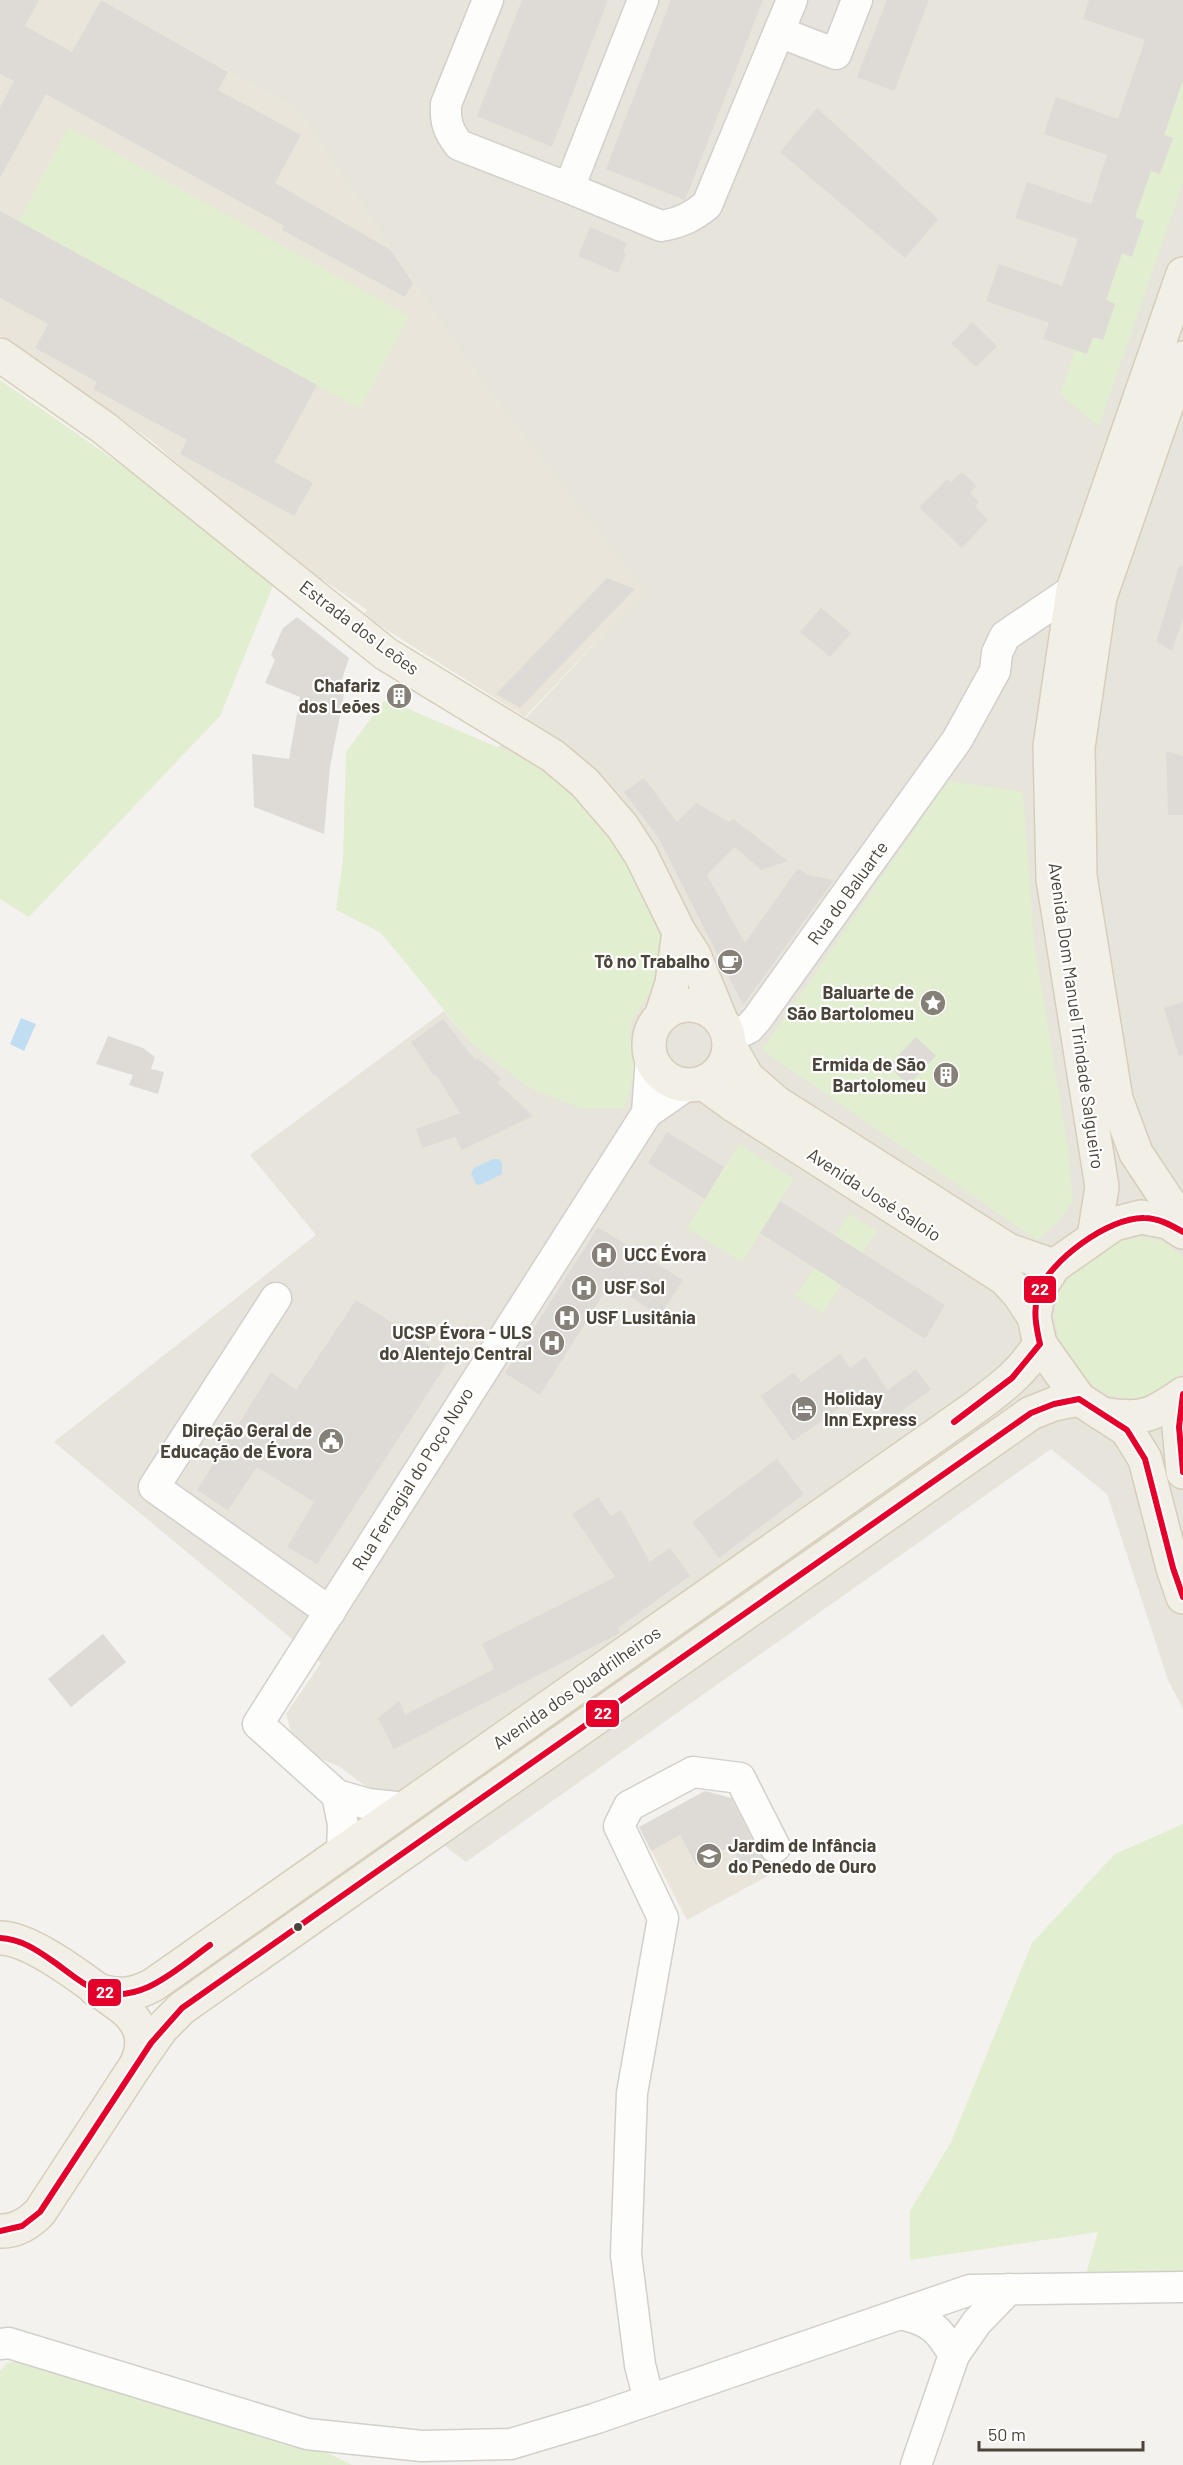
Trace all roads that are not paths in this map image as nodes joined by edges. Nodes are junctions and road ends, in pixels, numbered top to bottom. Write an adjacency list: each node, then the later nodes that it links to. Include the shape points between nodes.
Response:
1 (489, 0): 6 (street, via 446,104 449,133 459,145)
2 (643, 0): 6 (street)
3 (792, 0): 5 (street)
4 (857, 0): 5 (street, via 836,54)
5 (779, 32): 6 (street, via 707,205 693,216 661,226)
6 (569, 188)
7 (1183, 274): 10 (main road, Avenida Dom Manuel Trindade Salgueiro)
8 (0, 355): 11 (main road, Estrada dos Leões, via 104,428 386,654 553,756 585,783 641,855)
9 (1183, 358): 17 (main road, Avenida Dom Manuel Trindade Salgueiro, via 1100,597 1078,747 1080,876 1116,1099 1136,1153)
10 (1073, 590): 13 (street, Rua do Baluarte, via 1005,636 997,652 995,671 957,740 757,1019 749,1028); 19 (main road, Avenida Dom Manuel Trindade Salgueiro, via 1050,746 1053,879 1102,1186)
11 (680, 932): 12 (main road, via 672,983); 13 (main road, Estrada dos Leões, via 694,955)
12 (662, 1014): 13 (main road, via 676,1006 692,1004 707,1008); 14 (main road, via 649,1042)
13 (726, 1034): 15 (main road, via 726,1062 717,1075); 20 (main road, Avenida José Saloio, via 747,1077 777,1103 1008,1250)
14 (651, 1058): 15 (main road, via 659,1072 672,1081); 16 (street)
15 (695, 1084): 16 (street); 22 (main road, Avenida José Saloio, via 1004,1278 1019,1294)
16 (646, 1113): 27 (street, Rua Ferragial do Poço Novo)
17 (1183, 1224)
18 (1183, 1232): 19 (main road, via 1168,1222 1141,1217 1114,1224)
19 (1094, 1238): 20 (main road)
20 (1054, 1266): 22 (main road, via 1039,1289)
21 (276, 1299): 27 (street, via 154,1487)
22 (1037, 1330): 24 (main road); 29 (main road, Avenida dos Quadrilheiros, via 1027,1365 1010,1382)
23 (1183, 1394): 24 (main road, via 1157,1412 1130,1419); 25 (main road, via 1179,1428)
24 (1090, 1406): 26 (main road, via 1127,1430 1145,1459); 34 (main road, Avenida dos Quadrilheiros, via 1054,1404 1031,1413 182,2008 161,2029)
25 (1183, 1472)
26 (1183, 1597)
27 (330, 1612): 28 (street, Rua Ferragial do Poço Novo, via 258,1724)
28 (337, 1795): 29 (street, via 368,1804); 31 (street, via 344,1824)
29 (406, 1808): 31 (main road, Avenida dos Quadrilheiros)
30 (775, 1847): 41 (street, via 740,1778 693,1772 629,1806 619,1826 663,1918 632,2093 627,2243 640,2365)
31 (342, 1852): 33 (main road, Avenida dos Quadrilheiros, via 142,1991 115,1995)
32 (0, 1938): 33 (main road, via 33,1947)
33 (94, 1989): 34 (main road, via 128,2012 140,2028 142,2054)
34 (136, 2065): 35 (main road, Avenida dos Quadrilheiros, via 40,2212 29,2222)
35 (0, 2231)
36 (1183, 2287): 37 (street)
37 (1009, 2289): 38 (street, via 970,2290); 40 (street, via 977,2322)
38 (900, 2314): 40 (street, via 921,2318 943,2336); 41 (street)
39 (3, 2347): 41 (street, via 308,2434 422,2446 511,2444)
40 (954, 2355): 42 (street)
41 (649, 2400)
42 (916, 2465)

